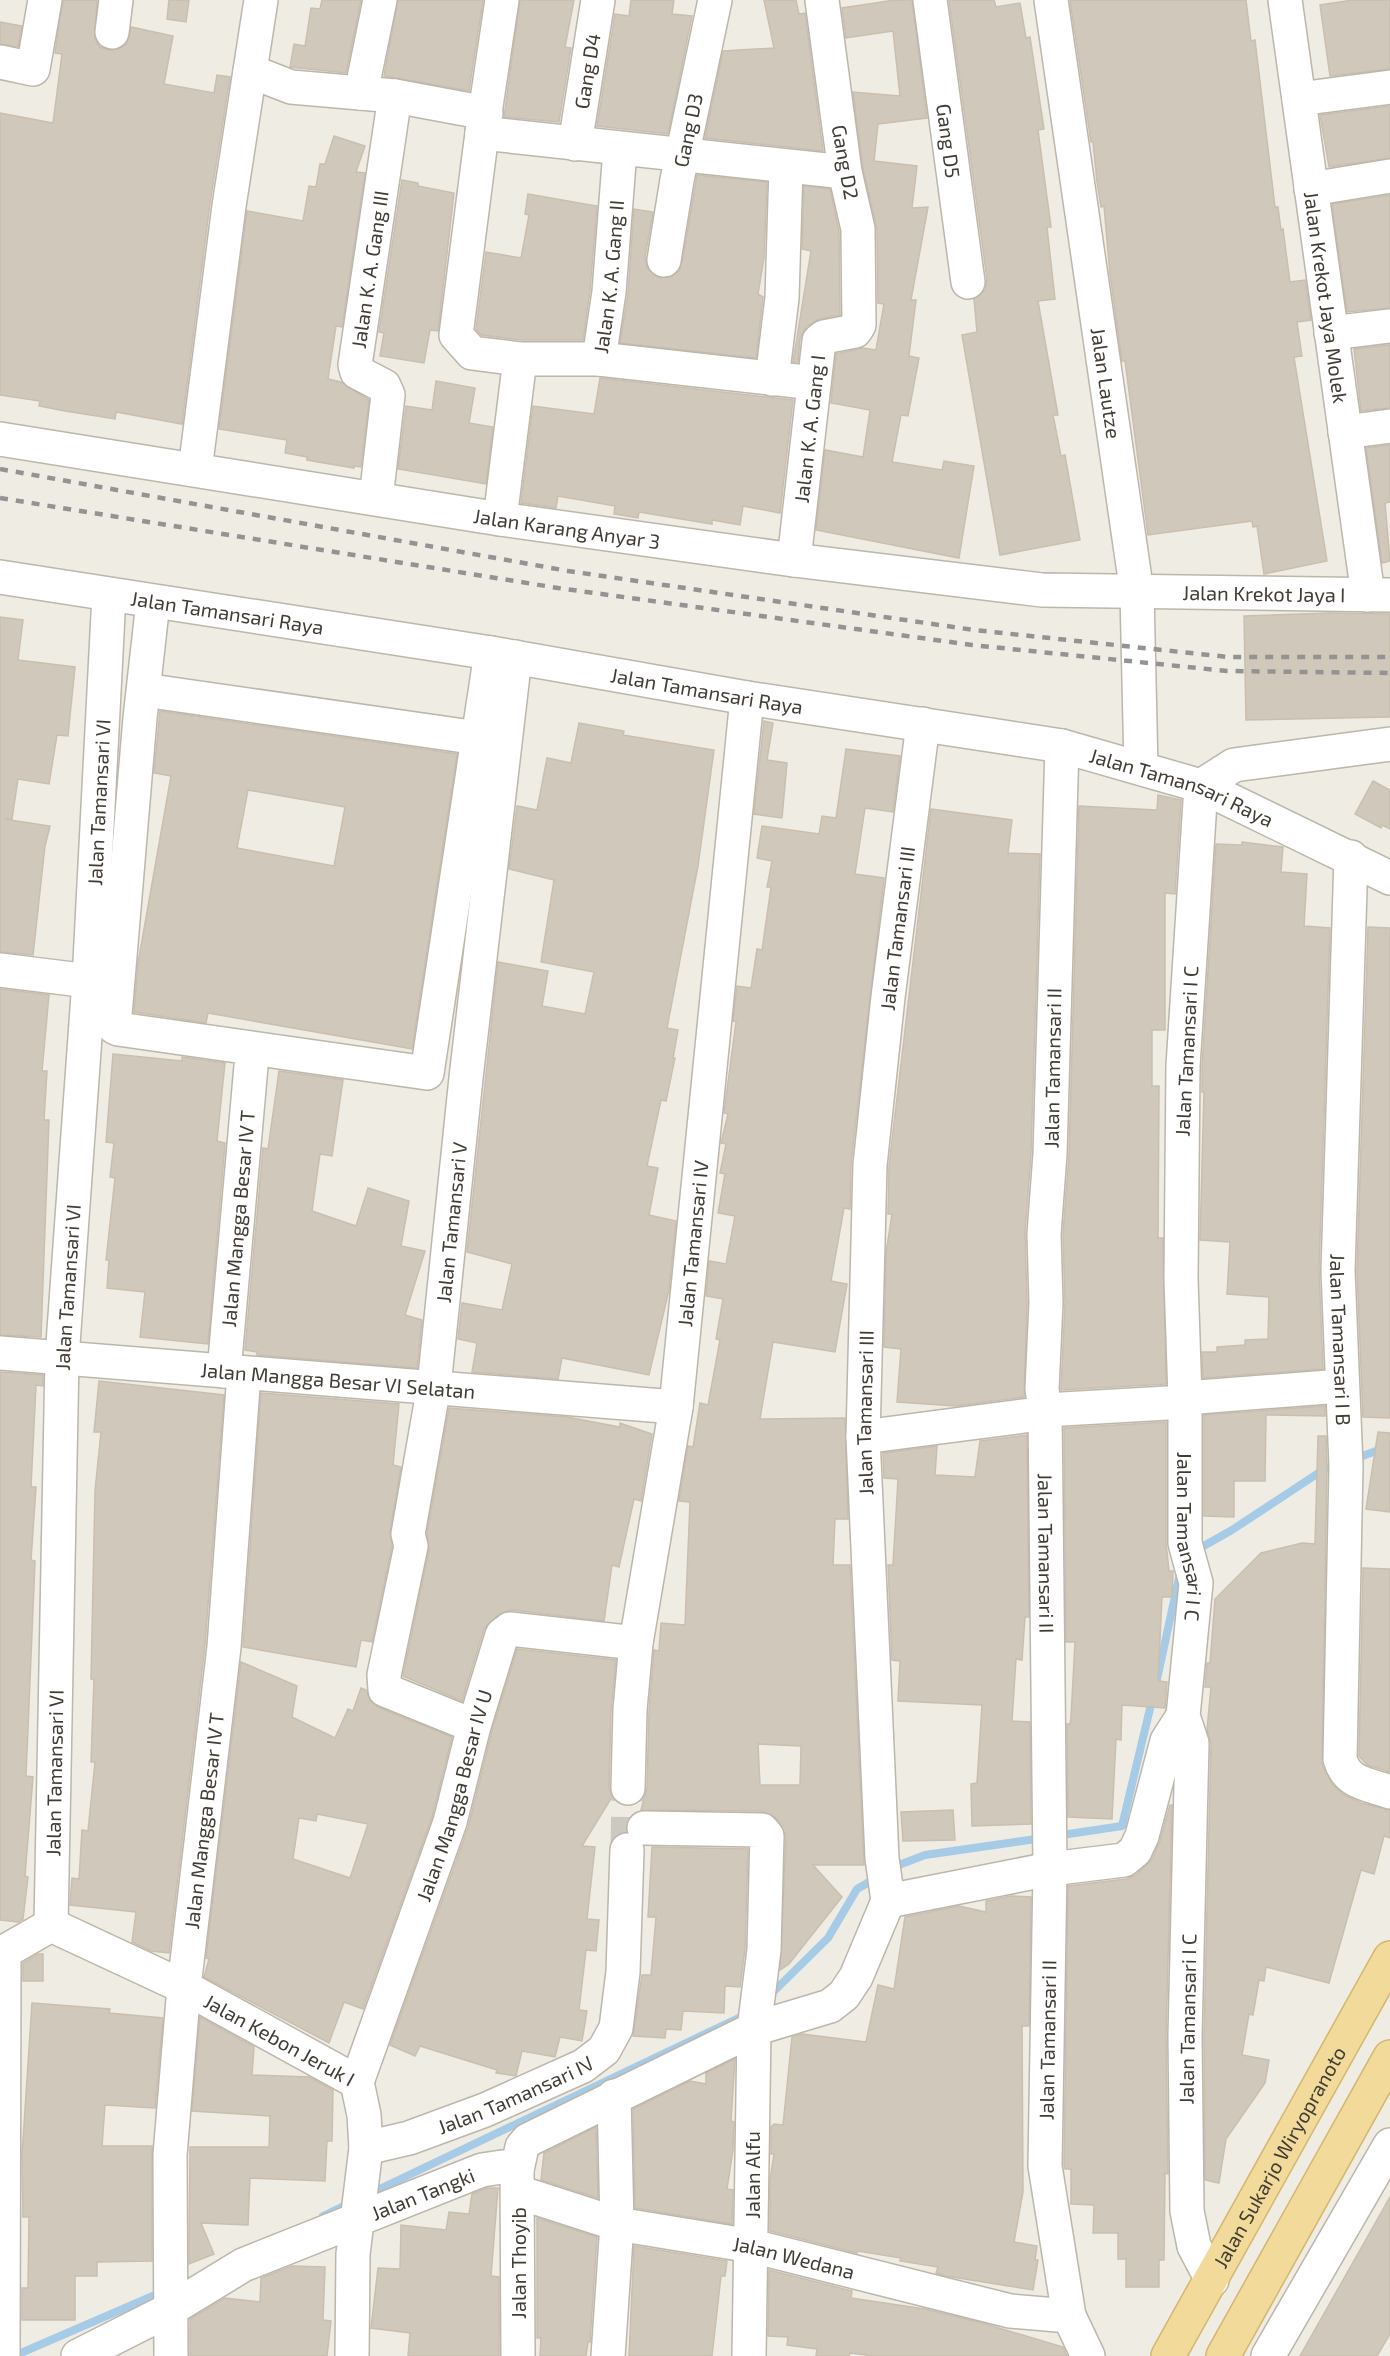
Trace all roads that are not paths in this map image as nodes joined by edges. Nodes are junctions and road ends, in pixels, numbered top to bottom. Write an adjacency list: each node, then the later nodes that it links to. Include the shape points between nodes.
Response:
1 (45, 0): 13 (street, via 33,69)
2 (116, 0): 12 (street)
3 (261, 0): 14 (street)
4 (380, 0): 16 (street)
5 (502, 0): 19 (street)
6 (598, 0): 20 (street, Gang D4)
7 (715, 0): 22 (street, Gang D3)
8 (822, 0): 24 (street, Gang D2)
9 (930, 0): 28 (street, Gang D5)
10 (1051, 0): 44 (street, Jalan Lautze)
11 (1285, 0): 18 (street, Jalan Krekot Jaya Molek)
12 (112, 32)
13 (0, 62)
14 (250, 71): 16 (street, via 291,87); 39 (street)
15 (1390, 87): 18 (street)
16 (361, 93): 17 (street)
17 (395, 96): 19 (street); 40 (street, Jalan K. A. Gang III, via 355,364 357,372 384,386 388,395)
18 (1299, 99): 26 (street, Jalan Krekot Jaya Molek)
19 (484, 123): 20 (street); 32 (street, Jalan K. A. Gang II, via 456,335 472,353)
20 (575, 144): 21 (street)
21 (620, 150): 22 (street); 33 (street, Jalan K. A. Gang II, via 609,292)
22 (682, 155): 23 (street); 27 (street, Gang D3)
23 (786, 167): 24 (street); 34 (street, via 782,298)
24 (845, 172): 29 (street, Gang D2, via 858,229)
25 (1390, 176): 26 (street)
26 (1311, 189): 31 (street, Jalan Krekot Jaya Molek)
27 (664, 260)
28 (968, 282)
29 (858, 325): 35 (street, Jalan K. A. Gang I, via 855,331 820,339)
30 (1390, 326): 31 (street)
31 (1331, 333): 37 (street, Jalan Krekot Jaya Molek)
32 (520, 359): 33 (street, Jalan K. A. Gang II); 41 (street)
33 (599, 359): 34 (street)
34 (772, 379): 35 (street)
35 (814, 383): 42 (street, Jalan K. A. Gang I)
36 (1390, 426): 37 (street)
37 (1345, 432): 45 (street, Jalan Krekot Jaya Molek)
38 (0, 439): 39 (street, Jalan Karang Anyar 3)
39 (195, 470): 40 (street, Jalan Karang Anyar 3)
40 (376, 498): 41 (street, Jalan Karang Anyar 3)
41 (500, 519): 42 (street, Jalan Karang Anyar 3)
42 (794, 560): 44 (street, Jalan Karang Anyar 3, via 1042,590)
43 (0, 577): 46 (street, Jalan Tamansari Raya)
44 (1137, 593): 45 (street, Jalan Krekot Jaya I); 55 (street, Jalan Lautze)
45 (1379, 595)
46 (109, 596): 47 (street, Jalan Tamansari Raya); 60 (street, Jalan Tamansari VI)
47 (153, 602): 48 (street, Jalan Tamansari Raya); 49 (street)
48 (503, 655): 50 (street, Jalan Tamansari Raya); 52 (street); 65 (street, Jalan Tamansari V)
49 (144, 690): 52 (street); 52 (street, via 114,1027 251,1050 427,1073)
50 (747, 698): 51 (street, Jalan Tamansari Raya); 68 (street, Jalan Tamansari IV)
51 (923, 723): 54 (street, Jalan Tamansari Raya); 70 (street, Jalan Tamansari III, via 870,1165)
52 (478, 738)
53 (1390, 744): 56 (street, via 1234,765)
54 (1062, 746): 55 (street, Jalan Tamansari Raya); 69 (street, Jalan Tamansari II, via 1050,1154 1044,1234)
55 (1141, 768): 56 (street, Jalan Tamansari Raya)
56 (1201, 786): 57 (street, Jalan Tamansari Raya); 67 (street, Jalan Tamansari I C, via 1183,1066 1181,1279)
57 (1351, 857): 58 (street, Jalan Tamansari Raya); 66 (street, Jalan Tamansari I B, via 1338,1271)
58 (1390, 878)
59 (0, 970): 60 (street)
60 (89, 981): 63 (street, Jalan Tamansari VI)
61 (251, 1066): 64 (street, Jalan Mangga Besar IV T)
62 (0, 1353): 63 (street, Jalan Mangga Besar VI Selatan)
63 (62, 1358): 64 (street, Jalan Mangga Besar VI Selatan); 79 (street, Jalan Tamansari VI)
64 (234, 1372): 65 (street, Jalan Mangga Besar VI Selatan); 82 (street, Jalan Mangga Besar IV T, via 224,1647)
65 (434, 1386): 68 (street, Jalan Mangga Besar VI Selatan); 73 (street, Jalan Tamansari V, via 408,1534 411,1546 384,1675 385,1689)
66 (1341, 1386): 67 (street); 75 (street, Jalan Tamansari I B, via 1346,1466 1340,1759 1344,1772 1354,1780)
67 (1185, 1400): 69 (street); 72 (street, Jalan Tamansari I C, via 1189,1556 1196,1583)
68 (676, 1407): 71 (street, Jalan Tamansari IV)
69 (1045, 1410): 70 (street, via 1039,1414); 77 (street, Jalan Tamansari II)
70 (863, 1437): 78 (street, Jalan Tamansari III)
71 (636, 1643): 73 (street, Jalan Mangga Besar IV U, via 510,1629 498,1645); 74 (street, Jalan Tamansari IV)
72 (1183, 1716): 77 (street, via 1167,1741 1135,1851 1124,1860); 93 (street, Jalan Tamansari I C, via 1192,1743 1185,2036 1187,2211 1194,2246)
73 (474, 1726): 85 (street, Jalan Mangga Besar IV U, via 450,1822)
74 (628, 1788)
75 (1390, 1792)
76 (636, 1839): 83 (street, Jalan Alfu, via 762,1830 765,1833 767,1890); 88 (street, Jalan Tamansari IV, via 616,2028 604,2050 583,2066 484,2110)
77 (1050, 1849): 78 (street); 95 (street, Jalan Tamansari II, via 1045,2166)
78 (885, 1881): 83 (street, Jalan Tamansari III, via 856,1977 844,1995 830,2006)
79 (51, 1925): 80 (street); 82 (street, Jalan Kebon Jeruk I)
80 (2, 1952): 96 (street)
81 (1390, 1958): 93 (main road, Jalan Sukarjo Wiryopranoto)
82 (184, 1987): 85 (street, Jalan Kebon Jeruk I); 94 (street, Jalan Mangga Besar IV T, via 170,2155)
83 (754, 2026): 86 (street); 92 (street, Jalan Alfu)
84 (1390, 2057): 105 (main road)
85 (357, 2082): 88 (street, Jalan Kebon Jeruk I, via 364,2115)
86 (615, 2096): 89 (street, via 528,2140 522,2147); 91 (street)
87 (1390, 2145): 106 (street)
88 (364, 2156): 90 (street, Jalan Kebon Jeruk I)
89 (518, 2181): 90 (street, Jalan Tangki, via 502,2167 482,2170); 91 (street, Jalan Wedana); 100 (street, Jalan Thoyib)
90 (356, 2216): 94 (street, Jalan Tangki, via 243,2265); 99 (street, Jalan Kebon Jeruk I)
91 (617, 2224): 92 (street, Jalan Wedana); 101 (street)
92 (752, 2246): 95 (street, Jalan Wedana, via 1010,2311); 102 (street, Jalan Alfu)
93 (1212, 2280): 104 (main road, Jalan Sukarjo Wiryopranoto)
94 (171, 2306): 97 (street, Jalan Tangki); 98 (street, Jalan Mangga Besar IV T)
95 (1069, 2316): 103 (street, Jalan Tamansari II)
96 (3, 2347)
97 (78, 2356)
98 (171, 2356)
99 (351, 2356)
100 (518, 2356)
101 (608, 2356)
102 (749, 2356)
103 (1088, 2356)
104 (1168, 2356)
105 (1223, 2356)
106 (1268, 2356)

